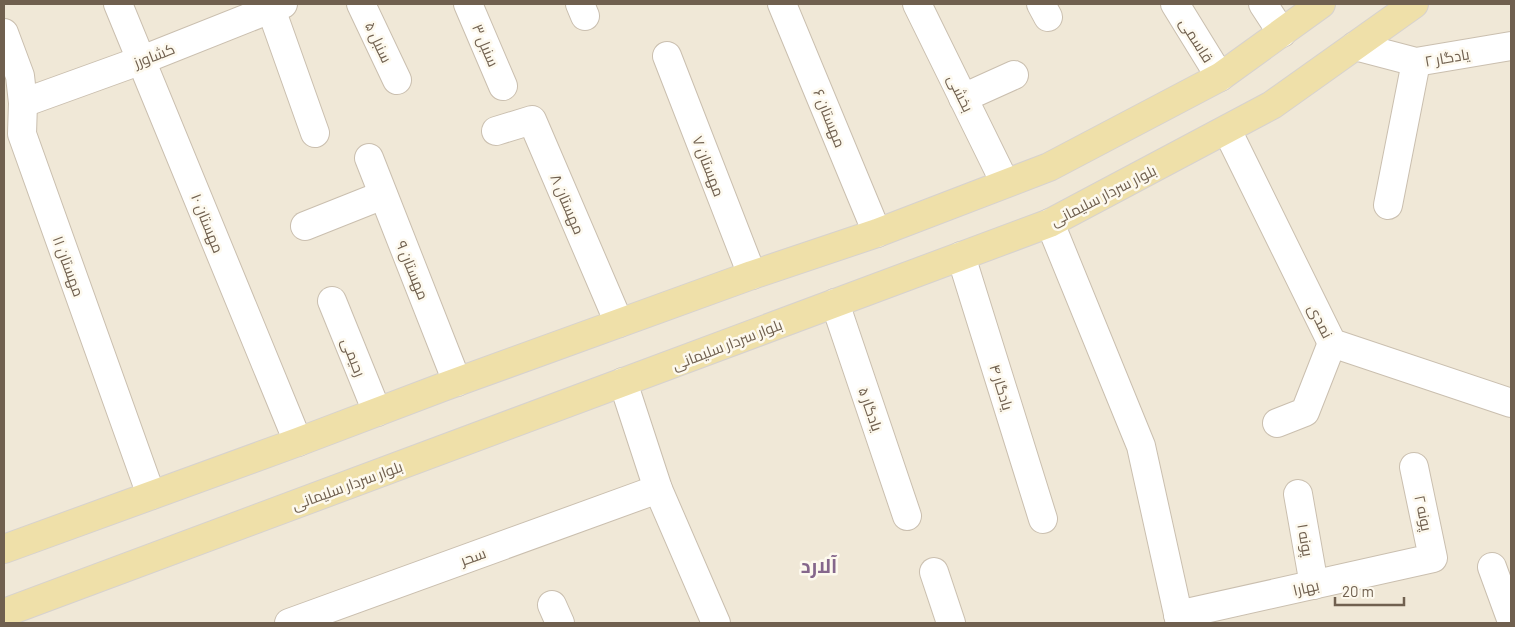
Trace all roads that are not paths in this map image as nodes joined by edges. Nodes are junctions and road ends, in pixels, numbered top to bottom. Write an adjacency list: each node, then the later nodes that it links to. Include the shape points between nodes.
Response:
1 (118, 4): 16 (street, مهستان ۱۰)
2 (361, 4): 20 (street, سنبل ۵)
3 (468, 4): 21 (street, سنبل ۳)
4 (782, 4): 33 (street, مهستان ۶)
5 (917, 4): 22 (street, بخشی)
6 (1175, 4): 19 (street, قاسمی)
7 (1263, 4): 11 (street)
8 (1321, 4): 11 (main road)
9 (1414, 4): 13 (main road, بلوار سردار سلیمانی)
10 (264, 8): 16 (street, کشاورز); 26 (street)
11 (1282, 33): 19 (main road)
12 (4, 34): 23 (street, مهستان ۱۱, via 20,76)
13 (1355, 46): 17 (street, یادگار ۲); 24 (main road, بلوار سردار سلیمانی, via 1272,106)
14 (1511, 46): 17 (street, یادگار ۲)
15 (667, 56): 35 (street, مهستان ۷)
16 (142, 60): 23 (street, کشاورز); 45 (street, مهستان ۱۰)
17 (1416, 62): 30 (street)
18 (1014, 75): 22 (street)
19 (1220, 77): 28 (main road, via 1049,167)
20 (397, 80)
21 (504, 86)
22 (963, 98): 28 (street, بخشی)
23 (23, 103): 49 (street, مهستان ۱۱, via 22,134)
24 (1227, 130): 31 (main road, بلوار سردار سلیمانی); 39 (street, نمدی)
25 (496, 131): 38 (street, مهستان ۸, via 532,120)
26 (315, 133)
27 (368, 158): 29 (street, مهستان ۹)
28 (1005, 183): 33 (main road)
29 (383, 195): 32 (street); 40 (street, مهستان ۹)
30 (1388, 205)
31 (1050, 223): 34 (main road, بلوار سردار سلیمانی); 58 (street, via 1141,446)
32 (305, 226)
33 (877, 233): 35 (main road)
34 (962, 256): 37 (main road, بلوار سردار سلیمانی); 51 (street, یادگار ۴)
35 (752, 275): 38 (main road)
36 (332, 301): 43 (street, رحیمی)
37 (836, 303): 41 (main road, بلوار سردار سلیمانی); 50 (street, یادگار ۵)
38 (619, 323): 40 (main road)
39 (1332, 343): 42 (street, نمدی); 44 (street, via 1305,412)
40 (457, 382): 43 (main road)
41 (623, 382): 47 (street); 57 (main road, بلوار سردار سلیمانی)
42 (1511, 403)
43 (377, 412): 45 (main road)
44 (1277, 423)
45 (298, 442): 49 (main road)
46 (1414, 467): 53 (street, پونه ۲)
47 (658, 489): 60 (street, سحر); 61 (street)
48 (1298, 494): 56 (street, پونه ۱)
49 (151, 495): 52 (main road)
50 (907, 516)
51 (1044, 519)
52 (4, 549)
53 (1433, 558): 56 (street, بهارا)
54 (1492, 567): 59 (street)
55 (934, 572): 62 (street)
56 (1314, 585): 58 (street, بهارا)
57 (4, 613)
58 (1179, 619)
59 (1511, 619)
60 (289, 623)
61 (716, 623)
62 (951, 623)

